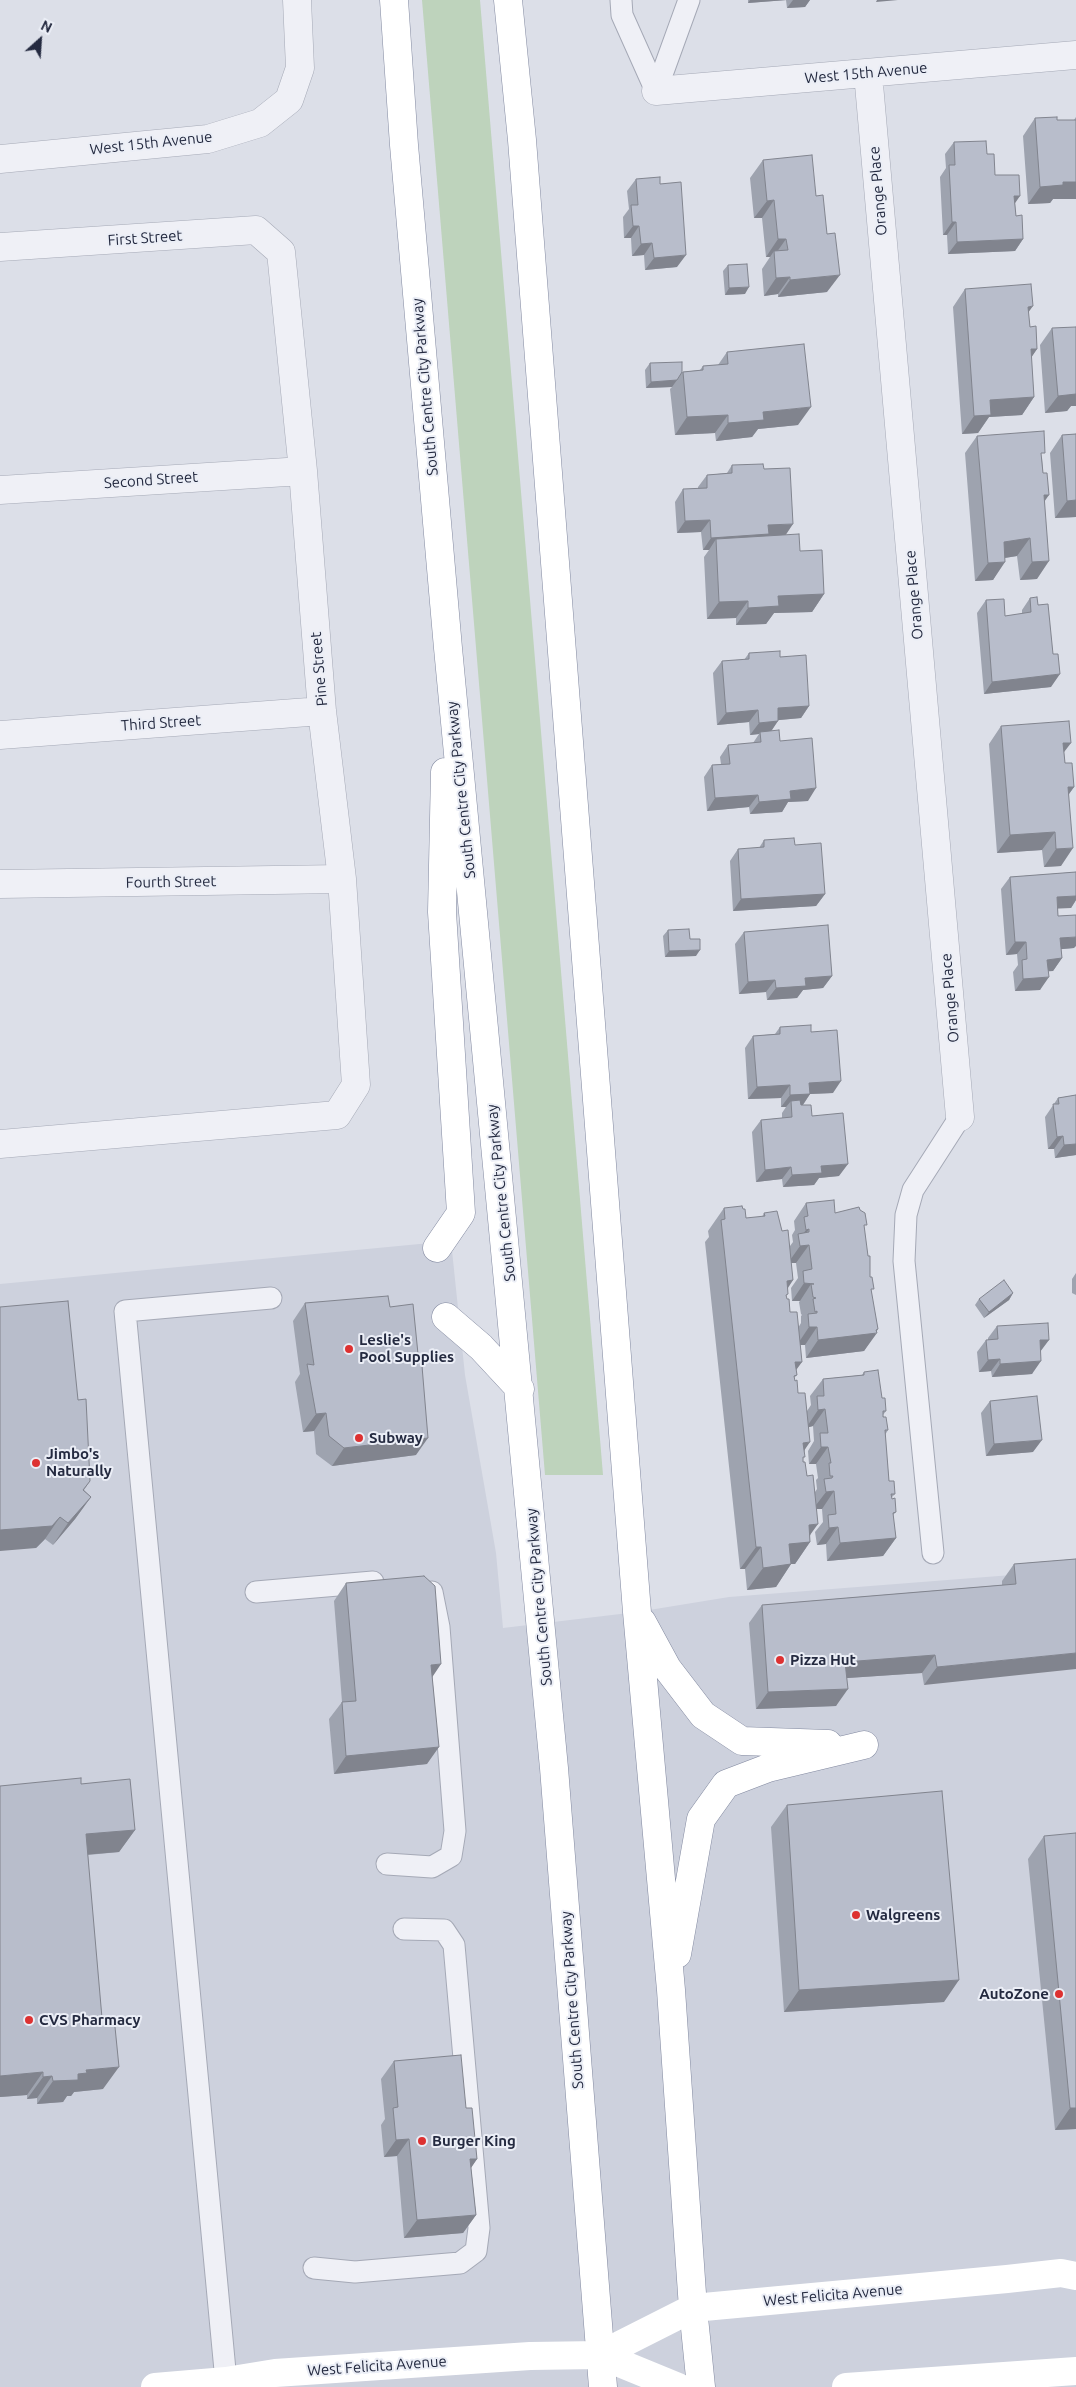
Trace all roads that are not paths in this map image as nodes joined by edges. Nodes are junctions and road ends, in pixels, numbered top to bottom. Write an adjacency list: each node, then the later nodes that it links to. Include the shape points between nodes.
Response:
1 (297, 0): 9 (street, West 15th Avenue, via 300,68 289,100 260,123 208,139)
2 (394, 0): 14 (main road, South Centre City Parkway)
3 (508, 0): 29 (main road, via 524,160)
4 (621, 0): 8 (lane, via 622,15)
5 (689, 0): 8 (lane)
6 (1076, 55): 7 (street, West 15th Avenue)
7 (868, 72): 8 (street, West 15th Avenue); 19 (street, Orange Place)
8 (656, 90)
9 (0, 159)
10 (0, 247): 11 (street, First Street, via 256,230)
11 (280, 252): 12 (street, Pine Street)
12 (302, 471): 13 (street, Second Street); 15 (street, Pine Street)
13 (0, 490)
14 (448, 648): 21 (main road, via 442,912 461,1213); 24 (main road, South Centre City Parkway)
15 (322, 711): 16 (street, Third Street); 17 (street, Pine Street)
16 (0, 735)
17 (342, 879): 18 (street, Fourth Street); 20 (street, Pine Street, via 356,1085 337,1115)
18 (0, 884)
19 (960, 1117): 25 (lane, via 913,1190 906,1215 904,1262)
20 (0, 1144)
21 (437, 1248)
22 (271, 1298): 38 (lane, via 125,1311)
23 (446, 1317): 24 (main road, via 481,1346)
24 (520, 1389): 36 (main road, South Centre City Parkway, via 554,1768)
25 (933, 1553)
26 (395, 1580): 28 (lane)
27 (417, 1581): 30 (lane, via 433,1592 439,1627 455,1831 451,1856 432,1867)
28 (256, 1592)
29 (637, 1612): 32 (main road); 32 (main road, via 667,1668 703,1715 742,1742 864,1745 768,1768 726,1784 701,1819)
30 (388, 1864)
31 (404, 1929): 33 (lane, via 444,1930 454,1945 479,2228 476,2251 460,2263 355,2272)
32 (671, 1990): 35 (main road)
33 (314, 2268)
34 (1076, 2276): 35 (main road, West Felicita Avenue, via 1061,2273)
35 (693, 2308): 36 (main road, West Felicita Avenue); 42 (main road)
36 (600, 2355): 38 (main road, West Felicita Avenue, via 530,2356 275,2373); 40 (main road, South Centre City Parkway); 41 (main road, West Felicita Avenue)
37 (1076, 2371): 43 (main road)
38 (226, 2381): 39 (main road, West Felicita Avenue)
39 (155, 2387)
40 (603, 2387)
41 (678, 2387)
42 (700, 2387)
43 (846, 2387)

